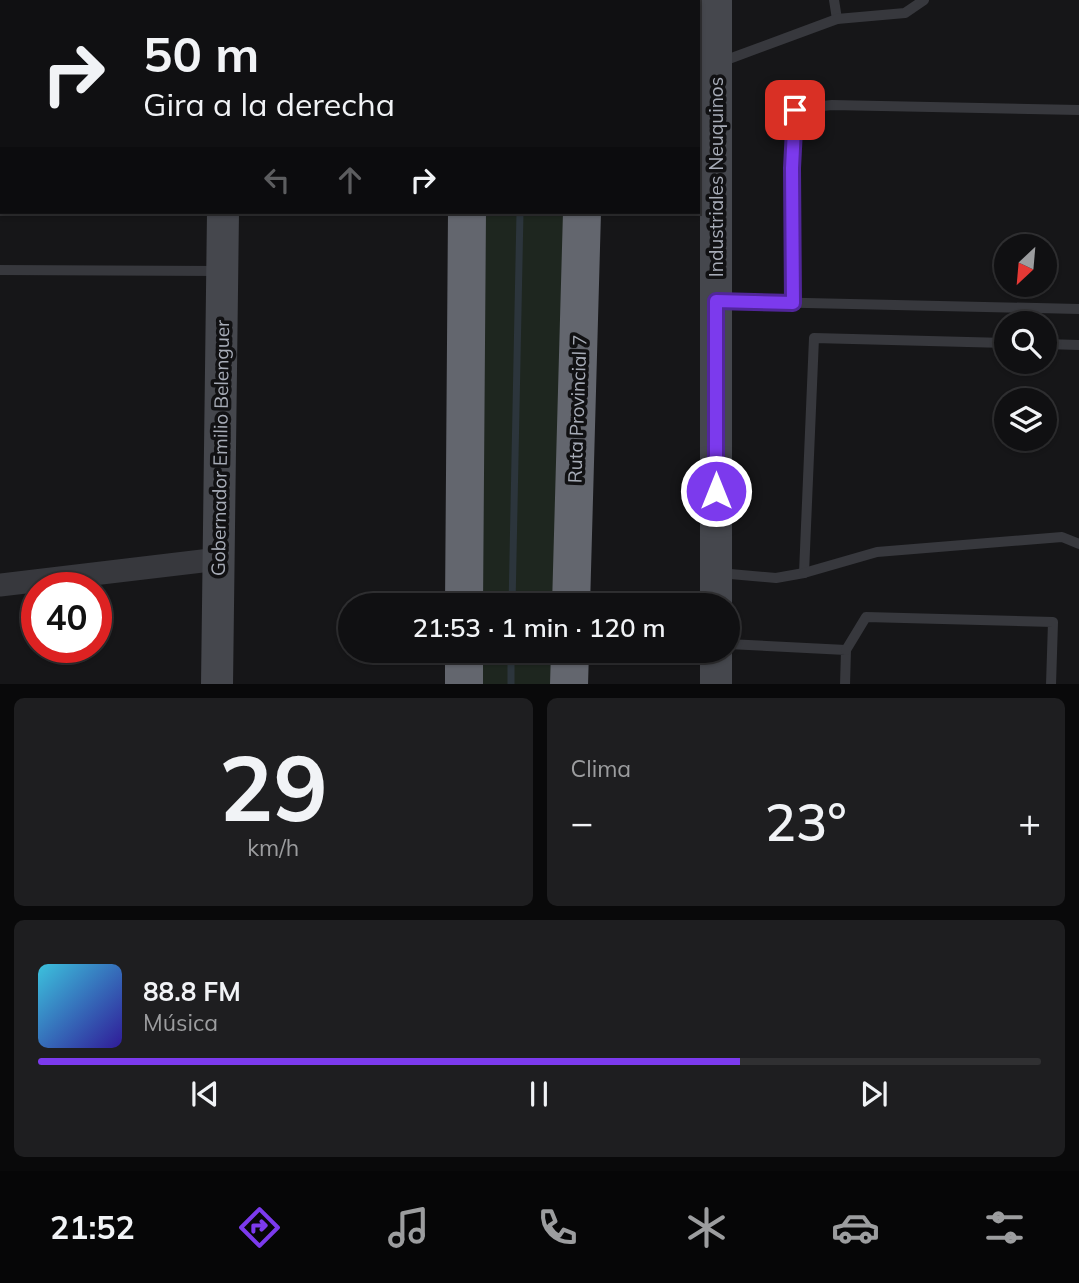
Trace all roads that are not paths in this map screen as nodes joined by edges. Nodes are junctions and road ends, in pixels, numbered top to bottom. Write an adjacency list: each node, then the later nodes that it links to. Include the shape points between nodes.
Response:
1 (716, 0): 5 (street, Industriales Neuquinos)
2 (834, 0): 4 (lane)
3 (924, 0): 4 (lane, via 905,13)
4 (837, 19): 5 (lane)
5 (716, 64): 12 (street, Industriales Neuquinos)
6 (1079, 110): 13 (lane, via 832,104 795,110)
7 (223, 214): 11 (street, Gobernador Emilio Belenguer)
8 (467, 214): 23 (highway)
9 (582, 214): 24 (highway, Ruta Provincial 7)
10 (0, 270): 11 (lane)
11 (222, 271): 19 (street, Gobernador Emilio Belenguer)
12 (716, 301): 13 (lane); 20 (street, Industriales Neuquinos)
13 (793, 303): 14 (lane)
14 (1079, 309)
15 (994, 343): 21 (lane, via 814,338)
16 (1057, 344): 17 (lane)
17 (1079, 345)
18 (1079, 544): 21 (lane, via 1062,537 877,552)
19 (219, 559): 22 (street); 31 (street, Gobernador Emilio Belenguer)
20 (716, 572): 21 (lane, via 776,578); 25 (street, Industriales Neuquinos)
21 (804, 573)
22 (0, 584)
23 (464, 593)
24 (571, 593)
25 (716, 593)
26 (740, 644): 27 (lane)
27 (846, 650): 35 (lane); 36 (lane, via 866,617 1053,622)
28 (464, 663): 32 (highway)
29 (570, 663): 33 (highway)
30 (716, 663): 34 (street)
31 (217, 684)
32 (464, 684)
33 (569, 684)
34 (716, 684)
35 (845, 684)
36 (1051, 684)

